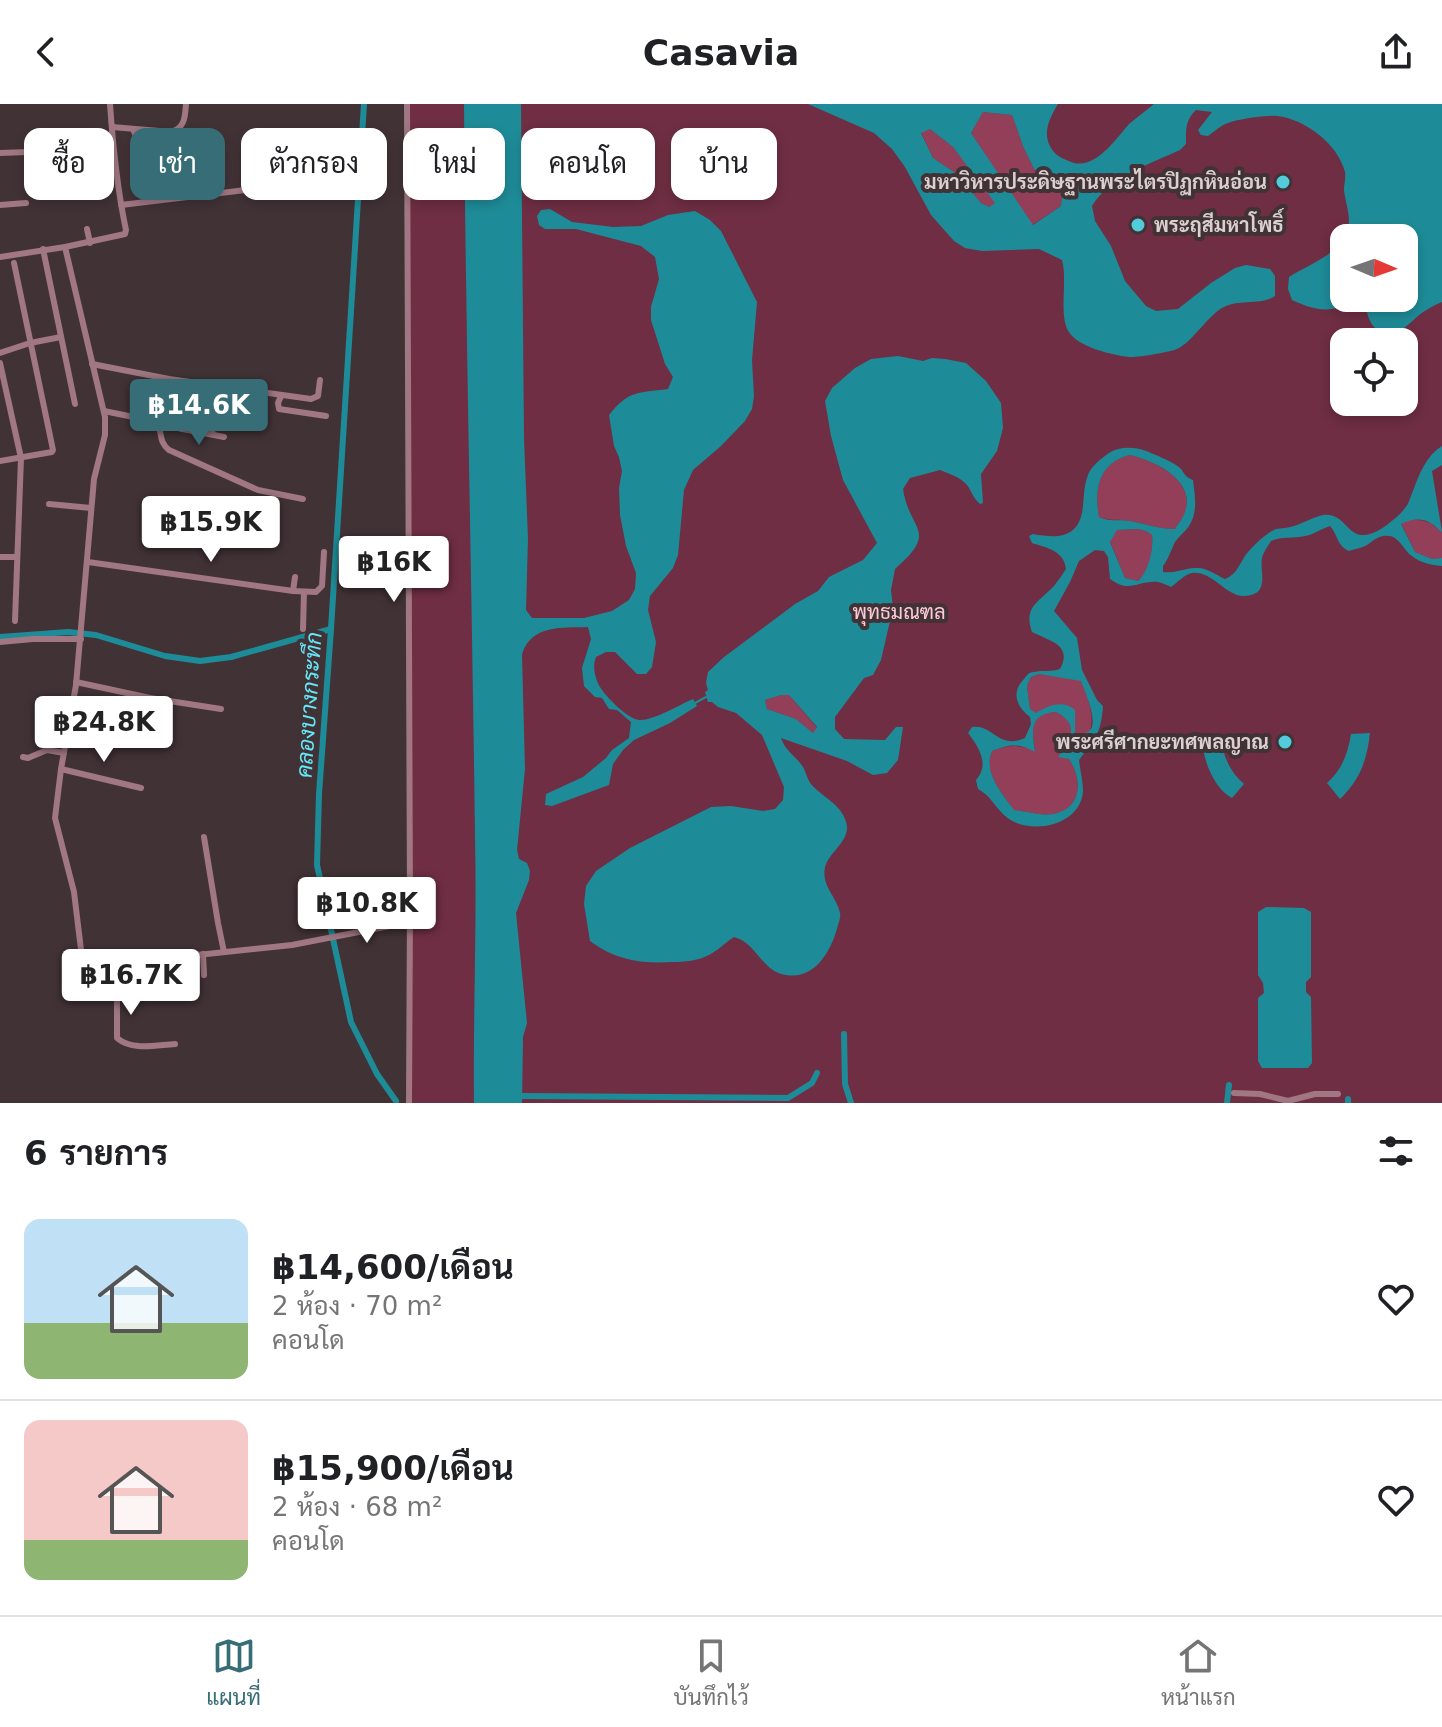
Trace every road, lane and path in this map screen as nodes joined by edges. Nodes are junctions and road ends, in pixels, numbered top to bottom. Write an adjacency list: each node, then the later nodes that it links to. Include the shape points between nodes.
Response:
1 (110, 104): 4 (street)
2 (186, 104): 5 (street)
3 (407, 104): 61 (street)
4 (112, 127): 6 (street)
5 (178, 128)
6 (130, 129)
7 (24, 152): 8 (street)
8 (0, 153)
9 (114, 156): 13 (street)
10 (241, 191): 13 (street)
11 (26, 203): 12 (street)
12 (0, 205)
13 (121, 205): 15 (street, via 125,234)
14 (87, 229): 15 (street)
15 (90, 243): 16 (street)
16 (65, 247): 17 (street); 24 (street)
17 (43, 249): 18 (street); 20 (street)
18 (0, 257)
19 (14, 263): 21 (street)
20 (61, 337): 21 (street); 28 (street)
21 (30, 343): 22 (street); 36 (street, via 53,450)
22 (0, 353)
23 (0, 363): 36 (street)
24 (92, 364): 26 (street); 30 (street)
25 (320, 380): 27 (street, via 315,398)
26 (191, 382): 27 (street); 33 (street)
27 (281, 396): 31 (street, via 279,409)
28 (75, 404)
29 (216, 405): 34 (street)
30 (104, 411): 32 (street); 40 (street, via 105,435)
31 (326, 416)
32 (157, 424): 33 (street); 38 (street, via 160,441 169,450 258,490)
33 (182, 429): 34 (street)
34 (212, 434): 35 (street)
35 (224, 437)
36 (21, 458): 37 (street); 43 (street)
37 (0, 461)
38 (303, 499)
39 (49, 504): 40 (street)
40 (91, 508): 44 (street)
41 (324, 552): 47 (street, via 322,586)
42 (0, 557): 43 (street)
43 (17, 557): 48 (street)
44 (88, 562): 46 (street); 50 (street)
45 (295, 577): 46 (street)
46 (293, 591): 47 (street)
47 (304, 592): 49 (street)
48 (15, 621)
49 (303, 629)
50 (81, 639): 51 (street); 52 (street)
51 (0, 642)
52 (76, 682): 53 (street); 56 (street)
53 (150, 698): 54 (street); 55 (street)
54 (221, 709)
55 (142, 738)
56 (64, 753): 57 (street, via 47,750); 58 (street)
57 (23, 757)
58 (61, 769): 59 (street); 64 (street, via 55,818 74,892 82,958)
59 (141, 788)
60 (204, 837): 62 (street)
61 (410, 922): 62 (street, via 330,939); 71 (street)
62 (224, 952): 63 (street)
63 (203, 954): 64 (street); 65 (street)
64 (117, 960): 66 (street)
65 (204, 975)
66 (115, 993): 67 (street); 68 (street, via 119,1041)
67 (96, 994)
68 (175, 1044)
69 (1234, 1093): 70 (street, via 1288,1101)
70 (1338, 1094)
71 (409, 1103)

